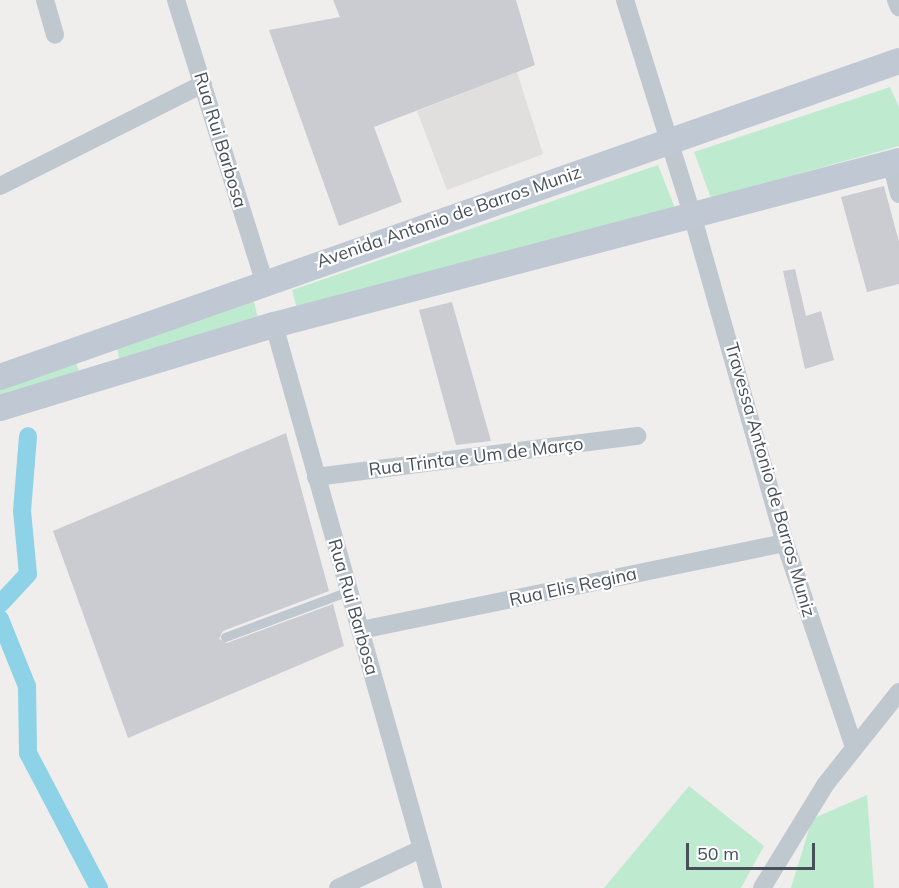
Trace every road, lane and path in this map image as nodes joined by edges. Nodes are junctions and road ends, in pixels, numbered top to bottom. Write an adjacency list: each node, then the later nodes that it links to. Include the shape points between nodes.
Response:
1 (45, 0): 6 (street)
2 (176, 0): 8 (street, Rua Rui Barbosa)
3 (625, 0): 9 (street, Travessa Antonio de Barros Muniz)
4 (896, 0): 5 (street)
5 (899, 7)
6 (55, 35)
7 (899, 61): 9 (main road, Avenida Antonio de Barros Muniz)
8 (203, 84): 11 (street); 14 (street, Rua Rui Barbosa)
9 (670, 144): 13 (street, Travessa Antonio de Barros Muniz); 14 (main road, Avenida Antonio de Barros Muniz)
10 (895, 161): 12 (street); 13 (main road)
11 (0, 186)
12 (899, 195)
13 (691, 211): 15 (main road); 22 (street, Travessa Antonio de Barros Muniz)
14 (264, 280): 16 (main road, Avenida Antonio de Barros Muniz)
15 (274, 325): 17 (main road); 21 (street, Rua Rui Barbosa)
16 (93, 344): 17 (main road); 18 (main road, Avenida Antonio de Barros Muniz)
17 (104, 373): 19 (main road)
18 (0, 376)
19 (0, 408)
20 (637, 436): 21 (street, Rua Trinta e Um de Março)
21 (316, 477): 23 (street, Rua Rui Barbosa)
22 (785, 543): 24 (street, Rua Elis Regina); 27 (street, Travessa Antonio de Barros Muniz)
23 (349, 591): 24 (street, Rua Rui Barbosa); 25 (lane)
24 (361, 630): 28 (street, Rua Rui Barbosa)
25 (225, 637)
26 (899, 692): 27 (street)
27 (854, 747): 31 (street)
28 (421, 849): 29 (street); 30 (street, Rua Rui Barbosa)
29 (338, 888)
30 (433, 888)
31 (762, 888)

